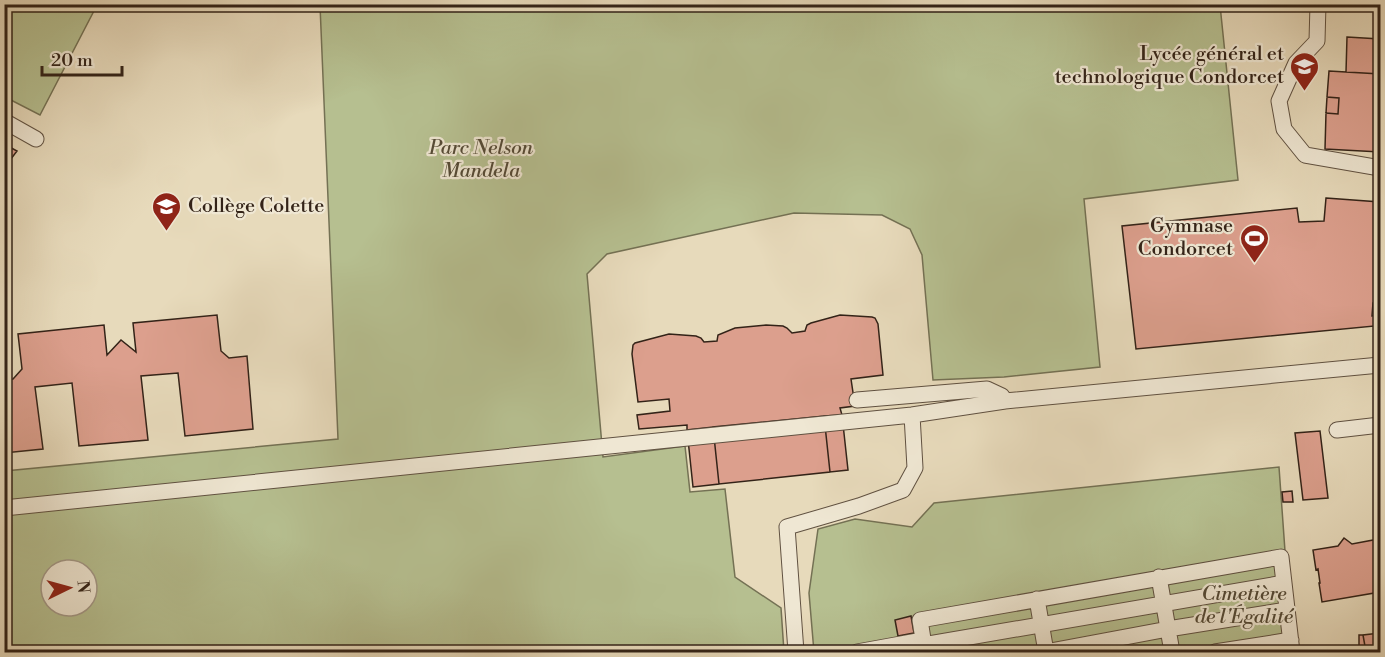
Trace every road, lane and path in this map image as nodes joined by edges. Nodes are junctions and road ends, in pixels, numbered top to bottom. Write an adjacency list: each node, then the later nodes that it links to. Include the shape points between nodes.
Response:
1 (1318, 4): 4 (lane, via 1317,41 1296,63 1279,101 1284,129 1305,155)
2 (4, 121): 3 (lane)
3 (36, 139)
4 (1380, 168)
5 (1380, 365): 7 (lane)
6 (857, 400): 7 (lane, via 987,389)
7 (1005, 401): 8 (lane)
8 (912, 414): 11 (lane); 21 (lane, via 915,468 903,490 787,527)
9 (1380, 425): 10 (lane)
10 (1337, 430)
11 (4, 508)
12 (1159, 577): 13 (lane, via 1281,557); 14 (lane); 15 (lane)
13 (1284, 583): 15 (lane); 16 (lane)
14 (1037, 599): 17 (lane); 19 (lane, via 920,620)
15 (1164, 603): 17 (lane); 18 (lane)
16 (1287, 610): 18 (lane); 20 (lane)
17 (1042, 624): 19 (lane); 23 (lane)
18 (1168, 629): 23 (lane); 24 (lane)
19 (924, 646): 22 (lane)
20 (1292, 646): 25 (lane)
21 (796, 652)
22 (857, 652)
23 (1046, 652)
24 (1172, 652)
25 (1215, 652)

